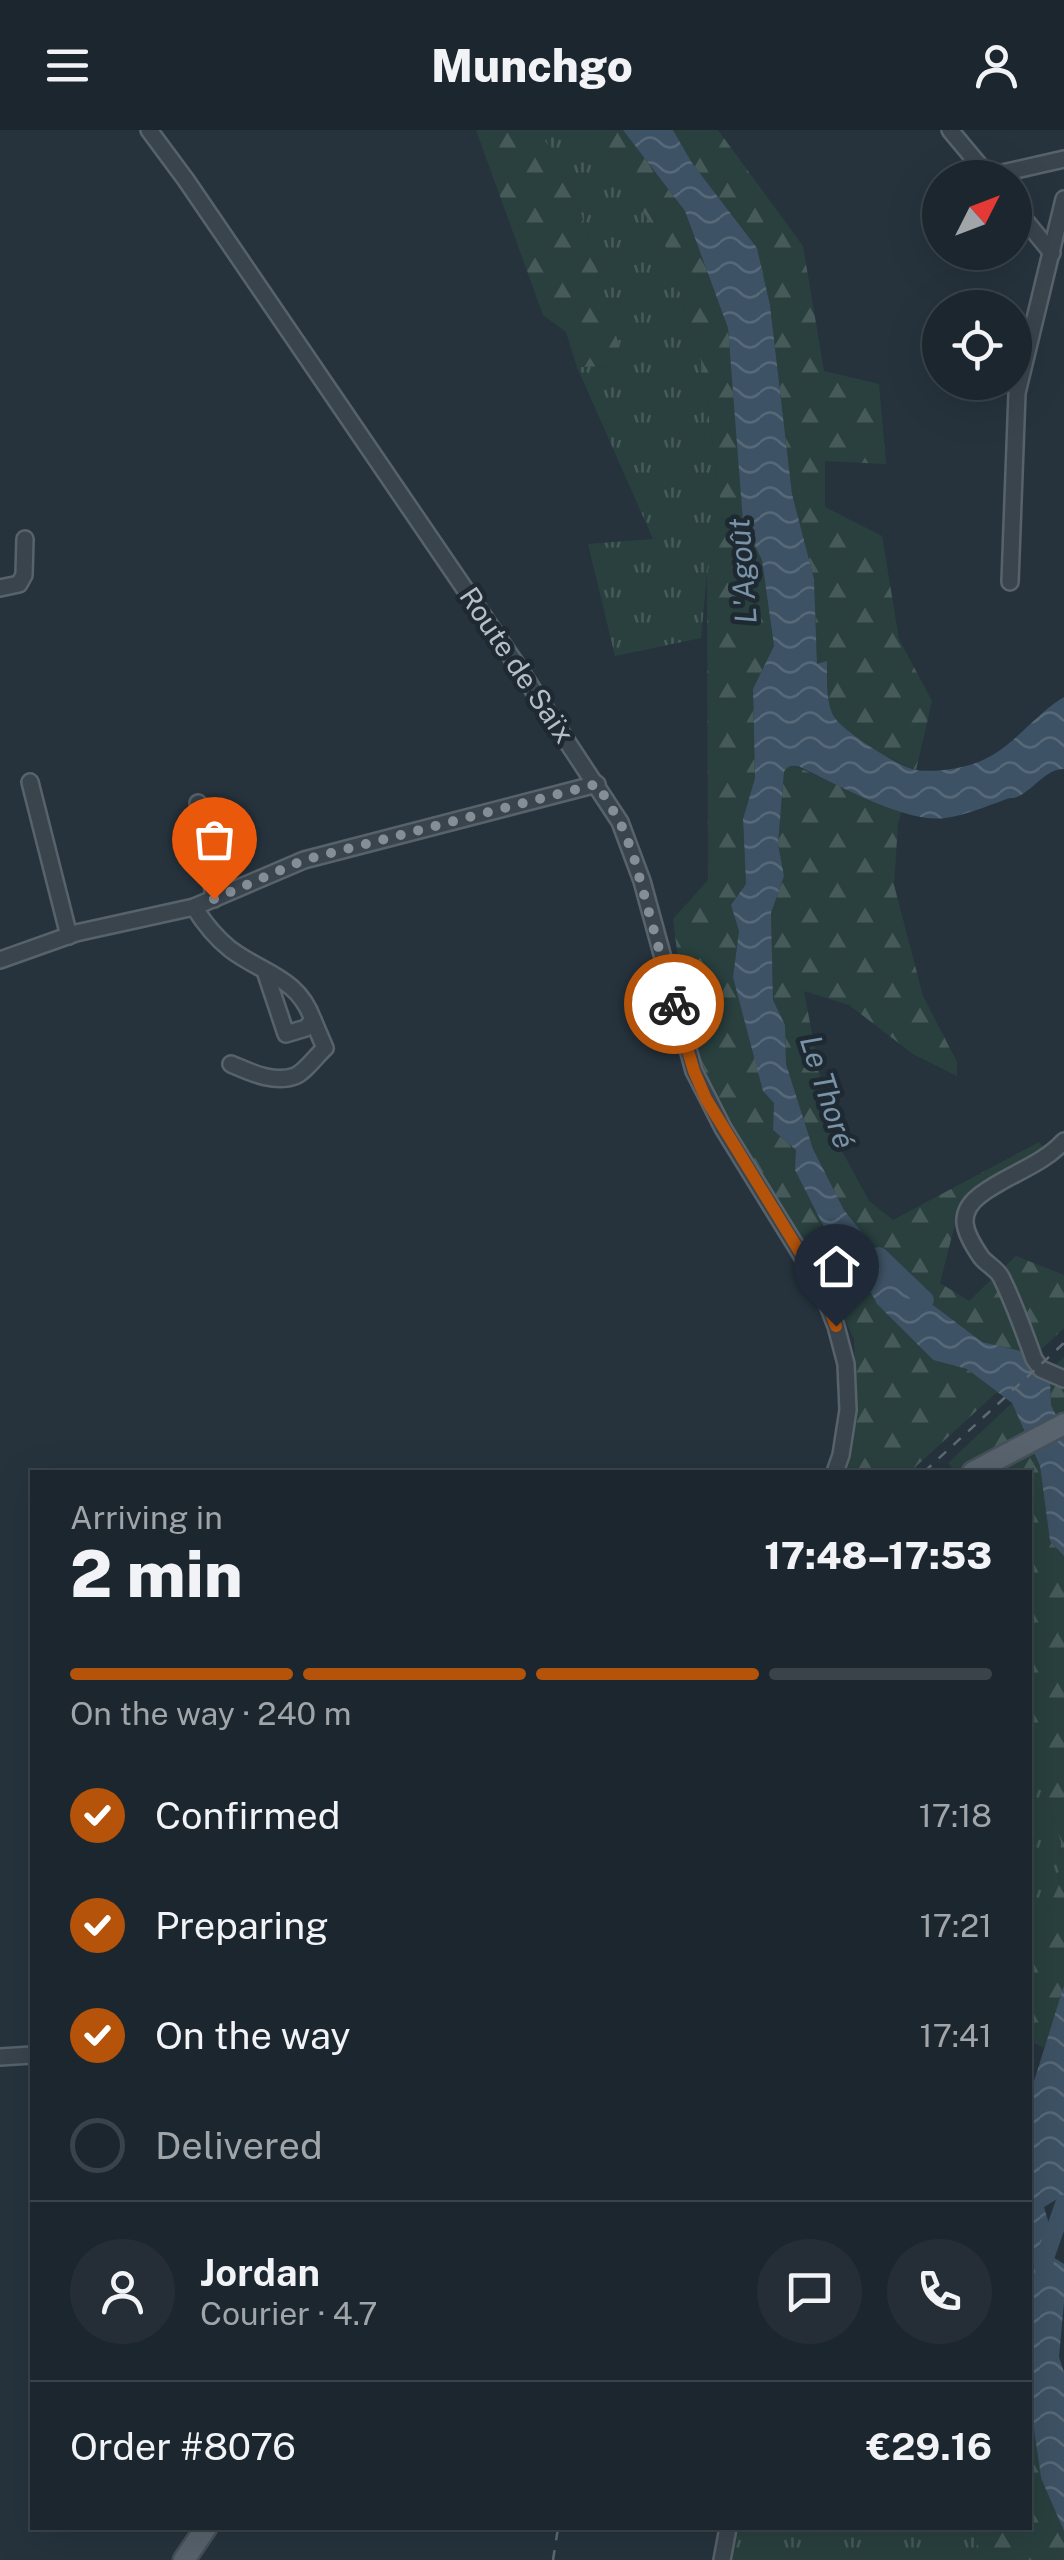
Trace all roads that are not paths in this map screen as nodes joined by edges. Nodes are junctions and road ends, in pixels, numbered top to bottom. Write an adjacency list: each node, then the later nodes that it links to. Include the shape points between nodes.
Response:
1 (149, 130): 13 (street, Route de Saïx)
2 (950, 130): 4 (street)
3 (1064, 159): 5 (street)
4 (976, 160)
5 (1032, 167)
6 (1064, 199): 8 (street)
7 (1032, 229): 8 (street)
8 (1052, 253): 10 (street, via 1017,393)
9 (25, 539): 11 (street, via 24,575 19,584)
10 (1010, 582)
11 (0, 588)
12 (30, 782): 17 (street)
13 (597, 784): 15 (street, via 304,860); 25 (street, Route de Saïx, via 633,854 694,1071 820,1285 836,1326 848,1410)
14 (198, 804): 15 (street)
15 (214, 899): 16 (street)
16 (194, 907): 17 (street); 19 (street, via 230,949)
17 (69, 936): 18 (street)
18 (0, 960)
19 (265, 971): 20 (street, via 295,988); 20 (street, via 286,1034)
20 (314, 1020): 21 (street, via 325,1048 297,1076 275,1078)
21 (231, 1064)
22 (1064, 1142): 23 (street, via 982,1193 963,1216 983,1259 1000,1274 1034,1359)
23 (1064, 1379)
24 (1058, 1427): 26 (main road)
25 (836, 1470)
26 (977, 1470)
27 (30, 2055): 28 (street)
28 (0, 2057)
29 (205, 2530): 31 (main road)
30 (728, 2530): 32 (street)
31 (184, 2560)
32 (722, 2560)

